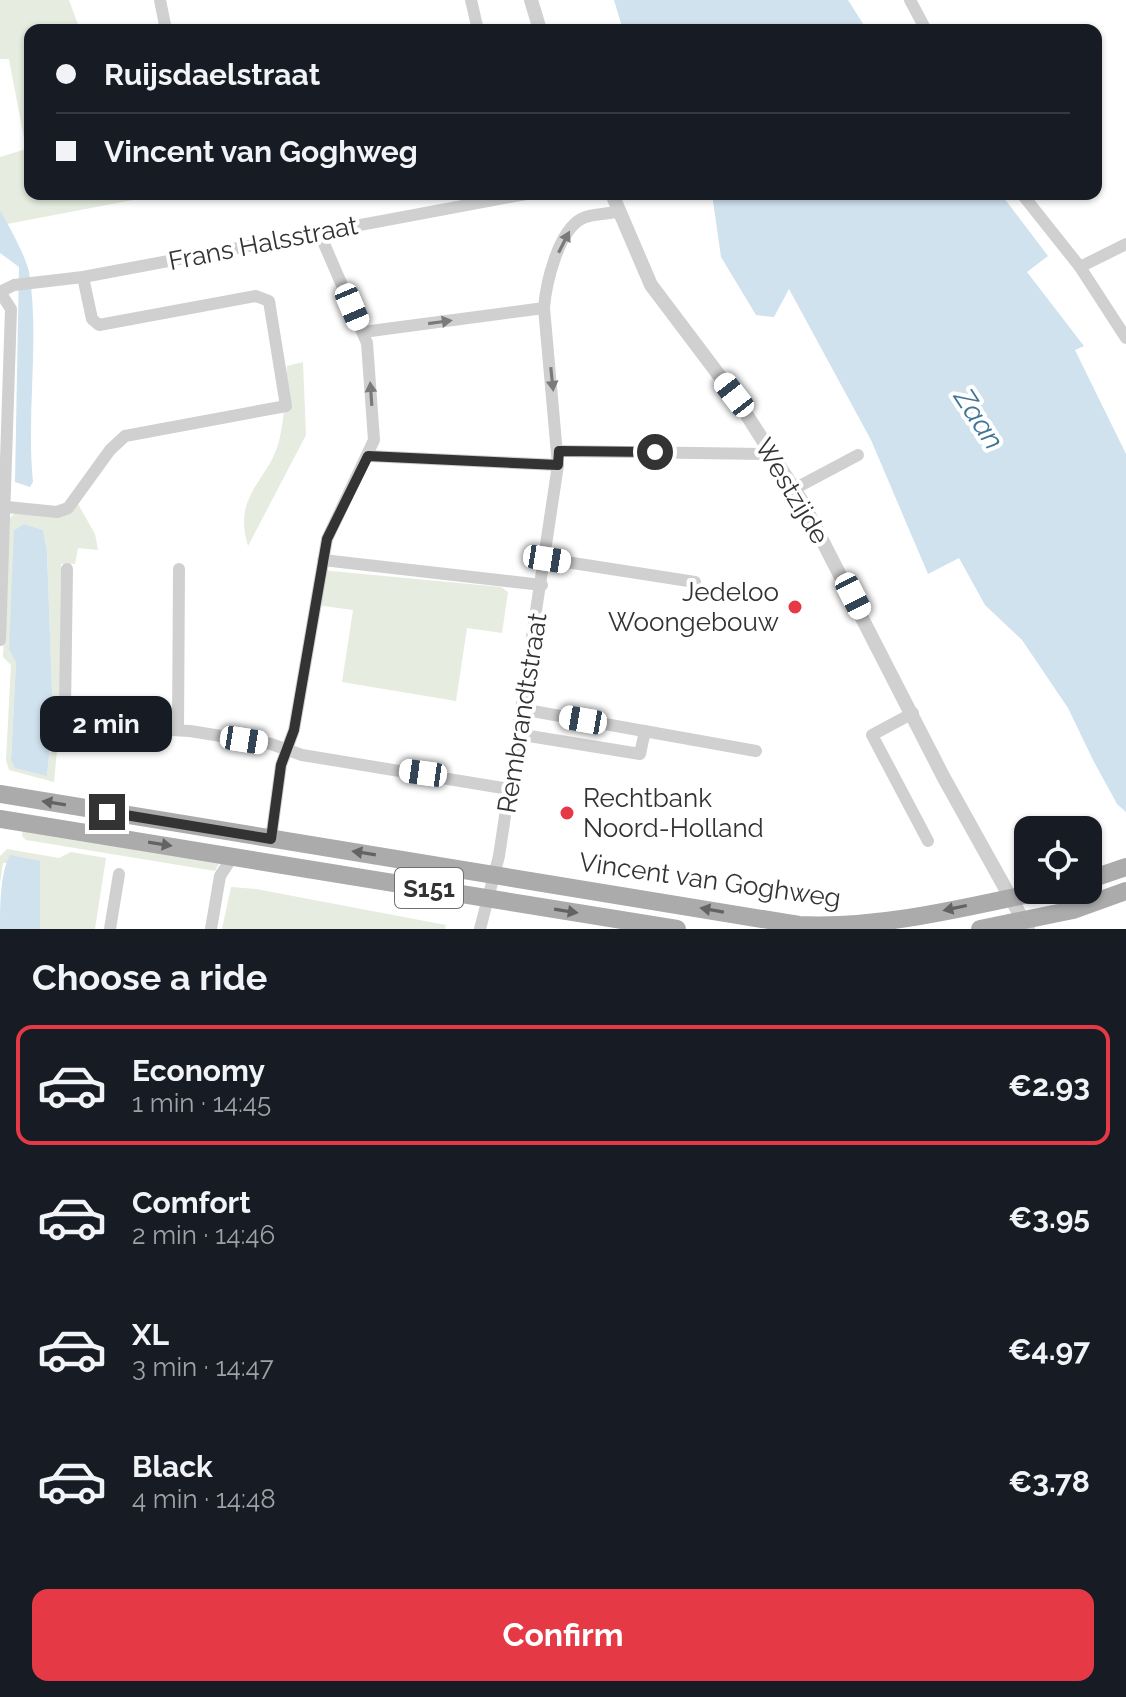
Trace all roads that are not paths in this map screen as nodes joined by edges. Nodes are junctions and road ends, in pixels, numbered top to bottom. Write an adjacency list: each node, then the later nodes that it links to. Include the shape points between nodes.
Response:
1 (160, 0): 5 (street)
2 (471, 0): 6 (street)
3 (531, 0): 7 (street)
4 (910, 0): 8 (street)
5 (165, 24)
6 (477, 24)
7 (538, 24)
8 (923, 24)
9 (493, 200): 13 (street, Frans Halsstraat)
10 (614, 200): 12 (street, Westzijde)
11 (1027, 200): 15 (street)
12 (619, 211): 18 (street, Rembrandtstraat, one-way to 12, via 553,263 572,227 584,217); 22 (street, Westzijde, via 651,285)
13 (319, 232): 16 (street, Frans Halsstraat); 19 (street)
14 (1126, 244): 15 (street)
15 (1080, 267): 20 (street)
16 (83, 277): 17 (street, Frans Halsstraat, via 14,285); 27 (street, via 92,319 99,325 256,296 269,301 286,406 125,436 68,508 57,512)
17 (0, 292): 27 (street, via 11,309)
18 (544, 308): 19 (street, one-way to 18); 21 (street, Rembrandtstraat, one-way to 21)
19 (363, 332): 24 (street, one-way to 19, via 374,440)
20 (1126, 338)
21 (559, 451): 22 (street); 25 (street, Rembrandtstraat)
22 (771, 454): 26 (street, Westzijde)
23 (858, 455): 26 (street)
24 (368, 456): 25 (street); 30 (street, via 327,539)
25 (558, 465): 29 (street, Rembrandtstraat)
26 (794, 489): 37 (street, Westzijde)
27 (5, 504): 28 (street)
28 (2, 536): 35 (street)
29 (547, 559): 33 (street); 34 (street, Rembrandtstraat)
30 (323, 560): 34 (street); 41 (street)
31 (67, 569): 38 (street, via 68,719 82,728)
32 (179, 569): 38 (street)
33 (695, 582)
34 (542, 585): 36 (street, Rembrandtstraat)
35 (0, 640)
36 (521, 709): 39 (street); 40 (street, Rembrandtstraat)
37 (913, 713): 47 (street, via 872,735); 56 (street, Westzijde)
38 (178, 730): 41 (street)
39 (645, 731): 40 (street, via 640,754); 42 (street)
40 (517, 734): 43 (street, Rembrandtstraat)
41 (288, 748): 43 (street, via 302,755); 46 (street)
42 (756, 751)
43 (509, 789): 51 (street, Rembrandtstraat)
44 (0, 794): 46 (main road, Vincent van Goghweg / S151, one-way to 44)
45 (0, 819): 48 (main road, Vincent van Goghweg / S151, one-way to 48)
46 (271, 839): 51 (main road, Vincent van Goghweg / S151, one-way to 46)
47 (928, 841)
48 (233, 856): 55 (main road, Vincent van Goghweg / S151); 60 (street, via 220,876)
49 (1126, 867): 52 (main road)
50 (119, 874): 59 (street)
51 (496, 874): 55 (street); 58 (main road, Vincent van Goghweg / S151, one-way to 51, via 799,925)
52 (1102, 875)
53 (1126, 891): 57 (main road)
54 (1014, 897): 56 (main road, S151)
55 (489, 898): 61 (street); 62 (main road, Vincent van Goghweg / S151, one-way to 62)
56 (1011, 898): 57 (street, Westzijde); 58 (main road, Vincent van Goghweg / S151, one-way to 58)
57 (1026, 924): 63 (main road)
58 (845, 928)
59 (110, 929)
60 (211, 929)
61 (480, 929)
62 (677, 929)
63 (980, 929)

